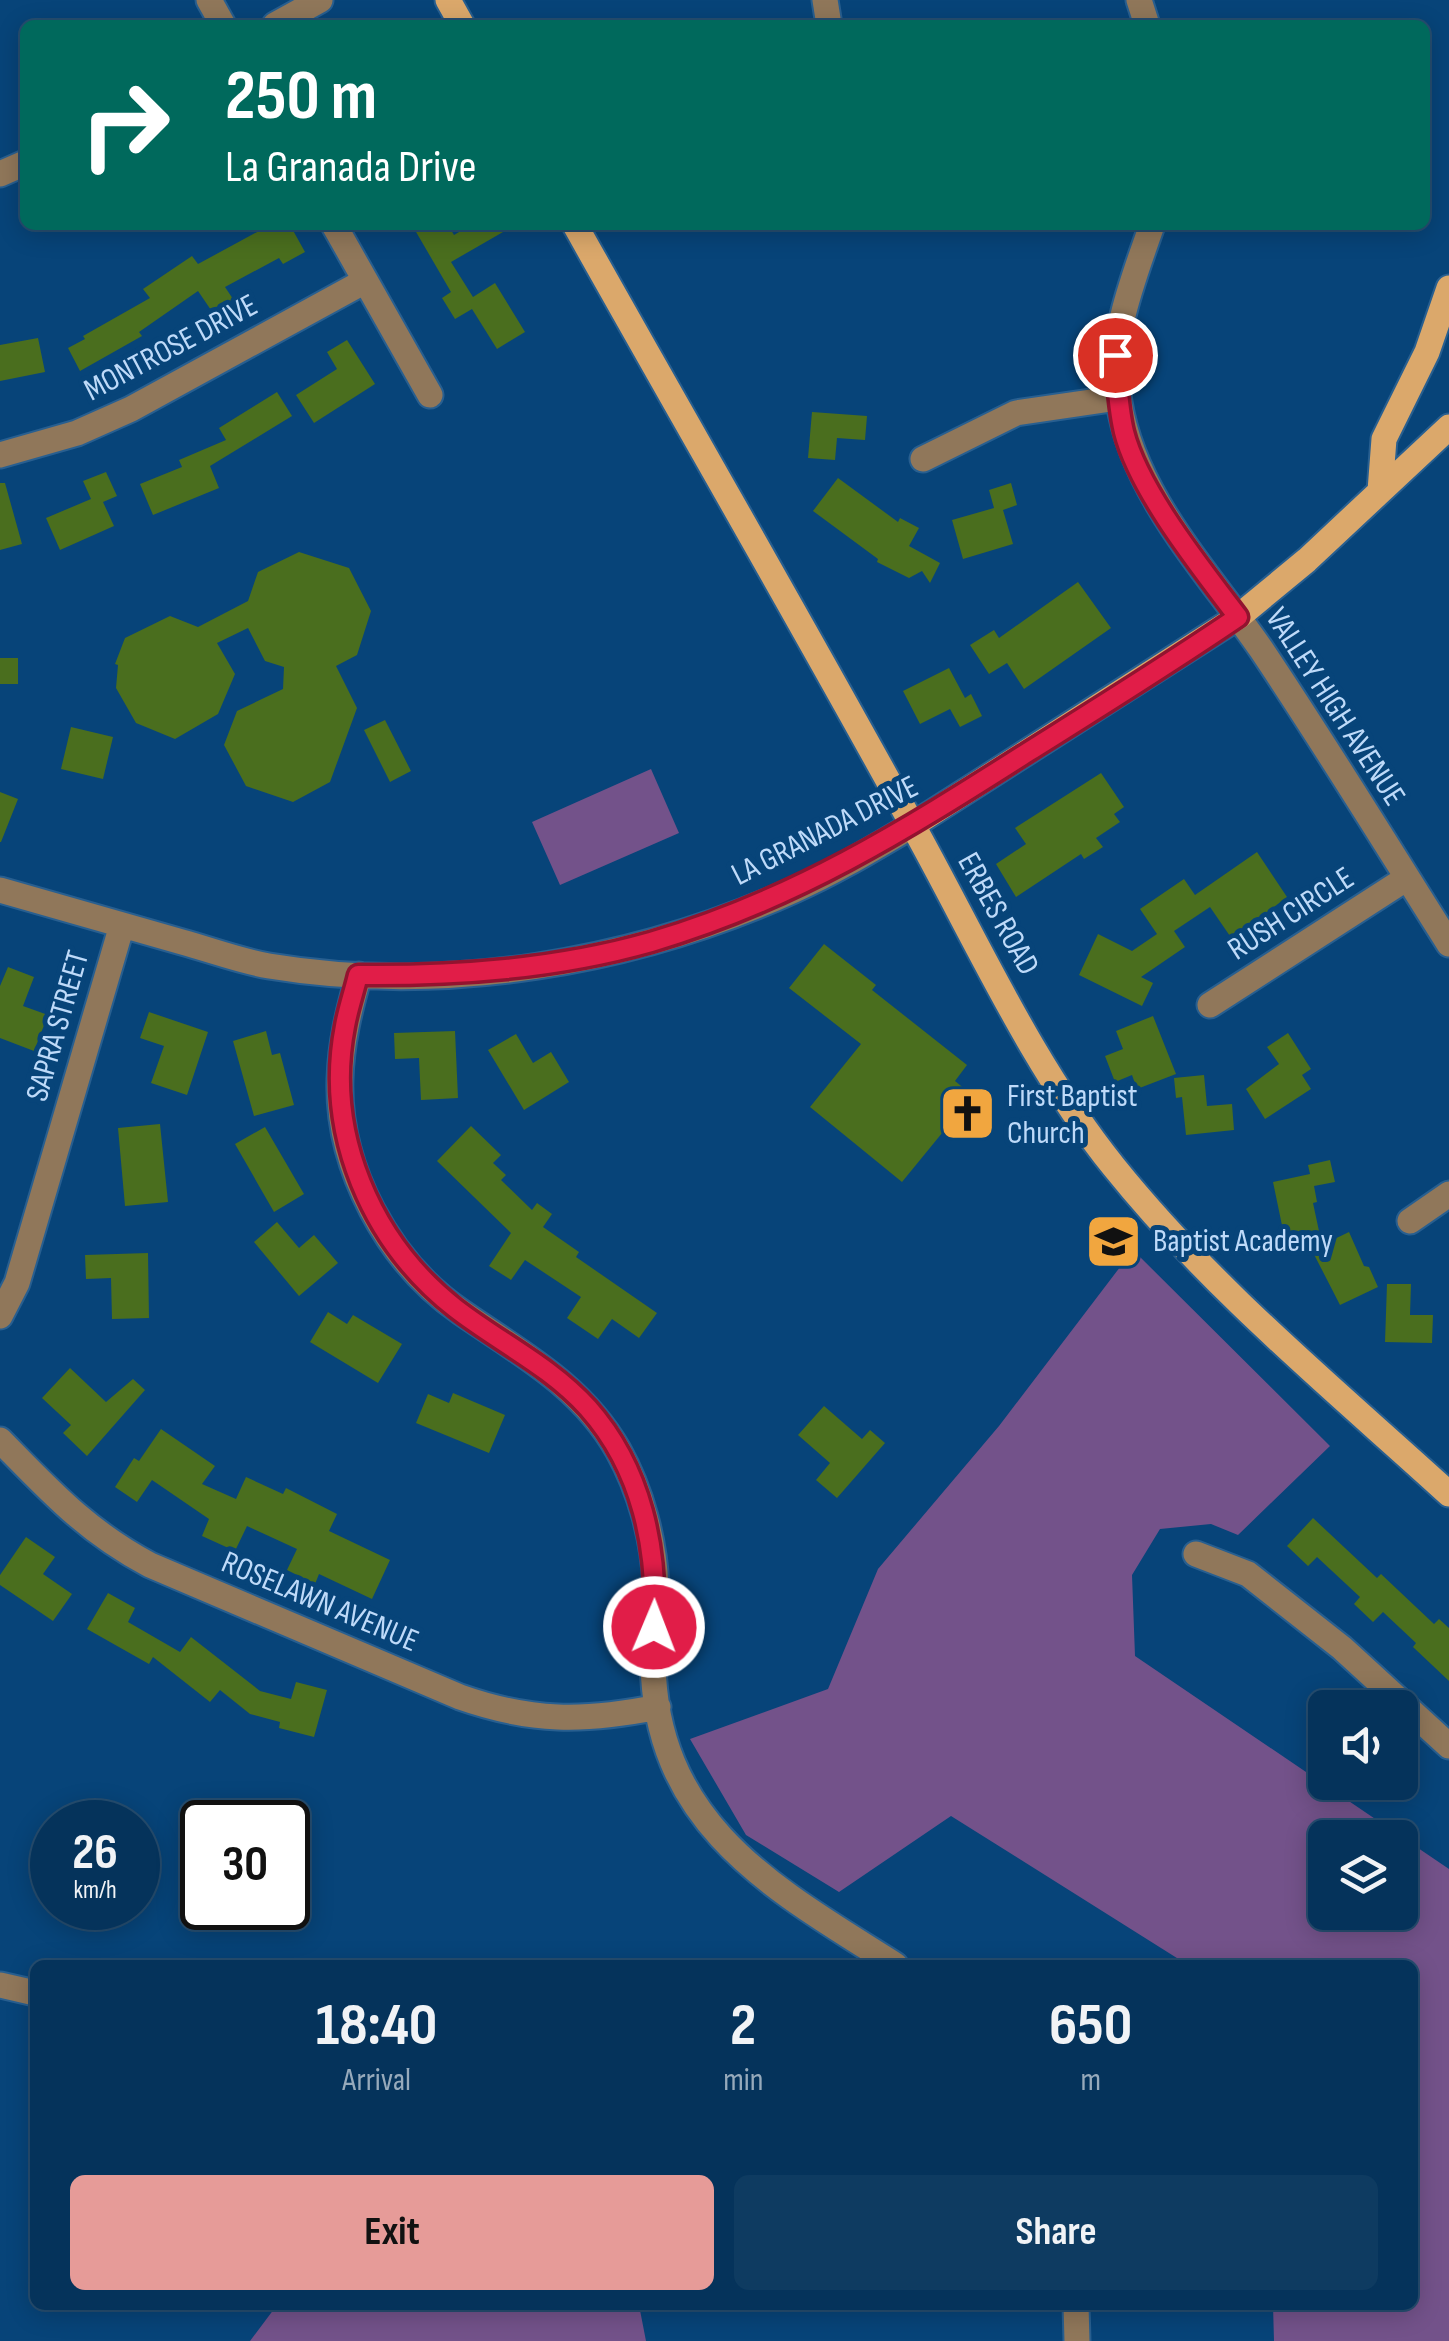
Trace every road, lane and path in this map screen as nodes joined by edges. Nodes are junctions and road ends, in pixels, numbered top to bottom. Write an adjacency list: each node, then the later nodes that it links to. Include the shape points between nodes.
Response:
1 (320, 0): 2 (street)
2 (284, 20)
3 (337, 230): 6 (street)
4 (578, 230): 15 (main road, ERBES ROAD)
5 (1150, 230): 9 (street, VALLEY HIGH AVENUE, via 1120,323)
6 (365, 281): 8 (street); 11 (street, MONTROSE DRIVE, via 131,410)
7 (1449, 288): 13 (main road, via 1384,439)
8 (430, 396)
9 (1118, 398): 12 (street, via 1016,413); 14 (street, VALLEY HIGH AVENUE, via 1125,436 1146,483)
10 (1449, 426): 13 (main road, LA GRANADA DRIVE)
11 (0, 455)
12 (922, 460)
13 (1380, 490): 14 (main road, LA GRANADA DRIVE)
14 (1238, 617): 15 (main road, LA GRANADA DRIVE); 16 (street, VALLEY HIGH AVENUE)
15 (913, 825): 20 (street, LA GRANADA DRIVE, via 794,890 648,943 508,970); 26 (main road, ERBES ROAD, via 1028,1038 1111,1164 1210,1276)
16 (1408, 878): 19 (street, VALLEY HIGH AVENUE); 21 (street, RUSH CIRCLE)
17 (0, 890): 18 (street, LA GRANADA DRIVE)
18 (122, 925): 20 (street, LA GRANADA DRIVE, via 266,965); 24 (street, SAPRA STREET, via 17,1284)
19 (1449, 944)
20 (358, 975): 28 (street, via 344,1028 340,1083 362,1190 421,1278 558,1378 618,1450 653,1551)
21 (1210, 1005)
22 (1449, 1194): 23 (street)
23 (1410, 1220)
24 (0, 1316)
25 (0, 1440): 28 (street, ROSELAWN AVENUE, via 111,1544 460,1697 572,1720)
26 (1449, 1494)
27 (1196, 1554): 29 (street, via 1248,1574)
28 (658, 1706): 30 (street, via 689,1793 738,1857 780,1892)
29 (1449, 1746)
30 (888, 1960)
31 (0, 1985): 32 (street)
32 (30, 1993)
33 (1076, 2310): 34 (street)
34 (1077, 2341)

